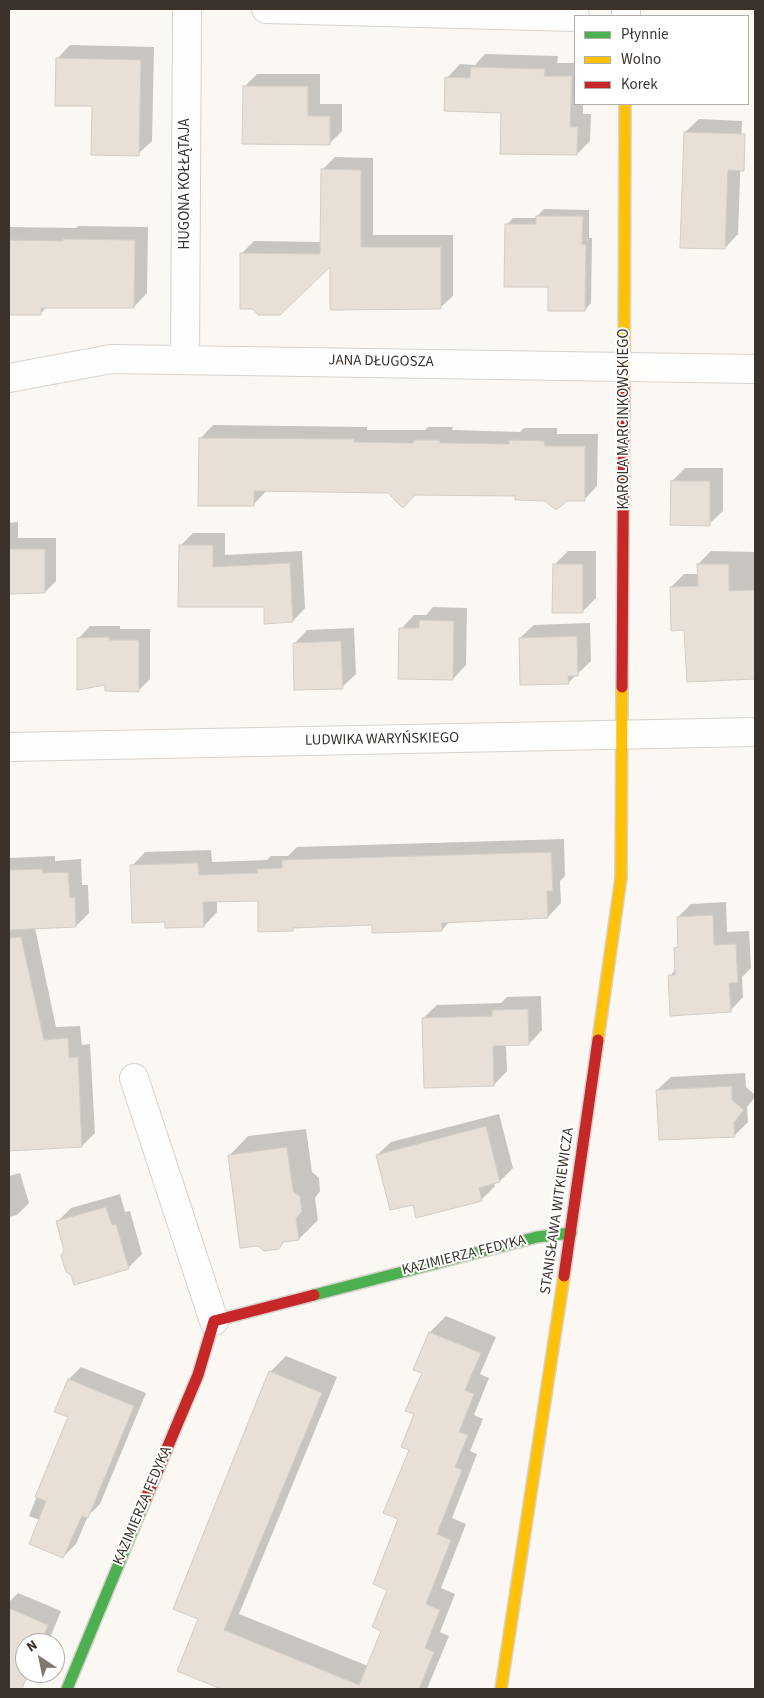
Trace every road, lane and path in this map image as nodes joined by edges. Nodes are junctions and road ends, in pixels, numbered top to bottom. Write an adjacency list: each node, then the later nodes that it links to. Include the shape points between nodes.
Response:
1 (187, 9): 5 (street, HUGONA KOŁŁĄTAJA)
2 (266, 9): 3 (street)
3 (574, 17)
4 (626, 105): 6 (street, KAROLA MARCINKOWSKIEGO)
5 (184, 360): 6 (street, JANA DŁUGOSZA); 8 (street, JANA DŁUGOSZA, via 111,360)
6 (625, 366): 7 (street, JANA DŁUGOSZA); 10 (street, KAROLA MARCINKOWSKIEGO)
7 (755, 368)
8 (9, 378)
9 (755, 732): 10 (street, LUDWIKA WARYŃSKIEGO)
10 (622, 734): 11 (street, LUDWIKA WARYŃSKIEGO); 13 (street, STANISŁAWA WITKIEWICZA, via 621,878)
11 (9, 747)
12 (134, 1078): 14 (street)
13 (571, 1233): 14 (street, KAZIMIERZA FEDYKA, via 537,1237); 16 (street, STANISŁAWA WITKIEWICZA)
14 (214, 1321): 15 (street, KAZIMIERZA FEDYKA, via 198,1375)
15 (67, 1689)
16 (501, 1689)

